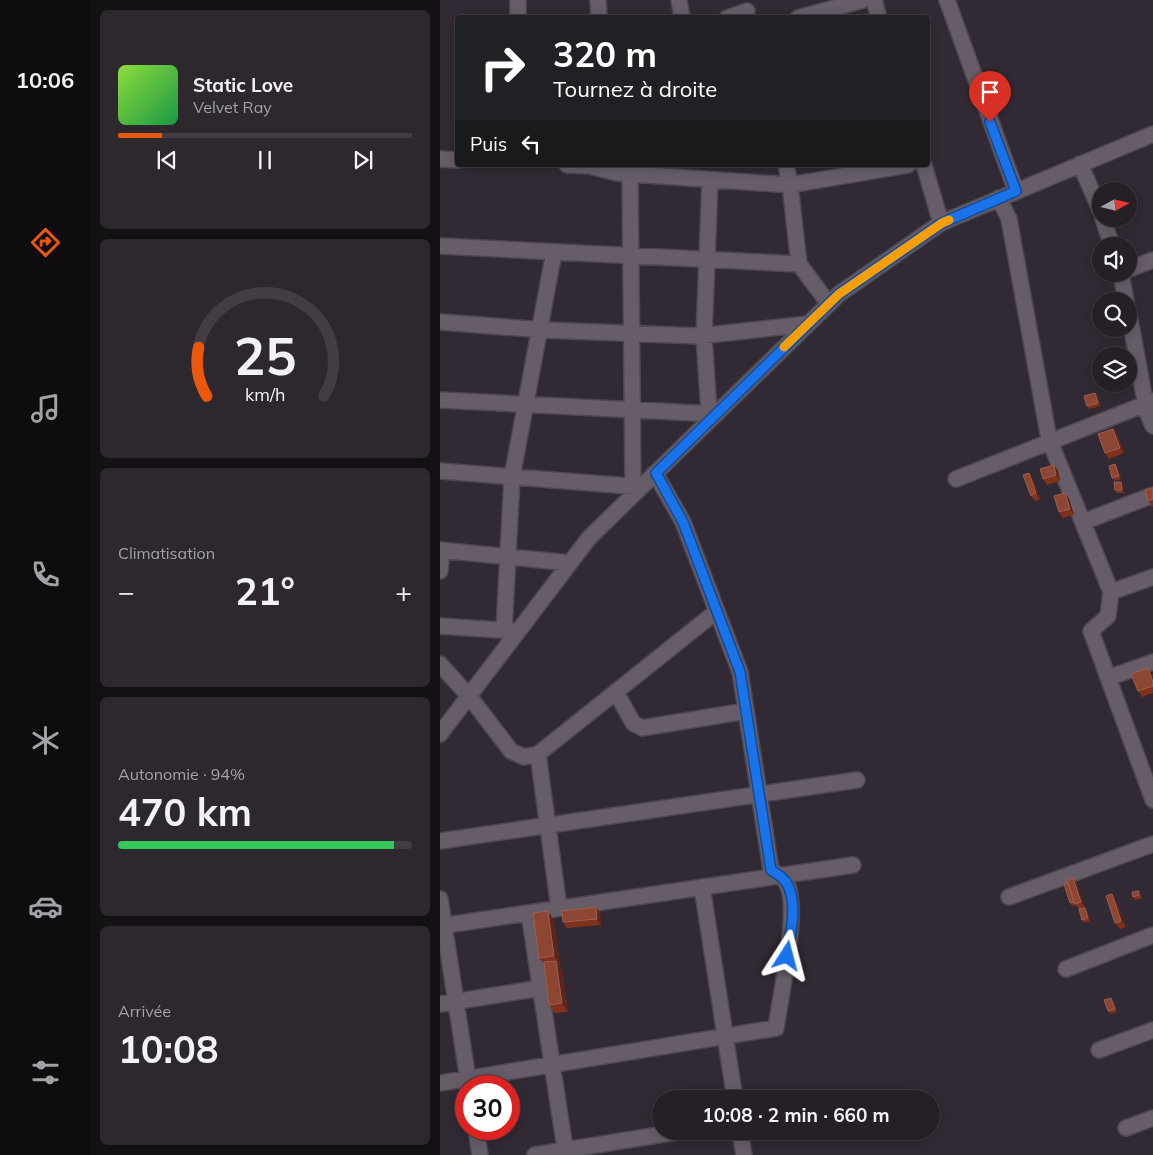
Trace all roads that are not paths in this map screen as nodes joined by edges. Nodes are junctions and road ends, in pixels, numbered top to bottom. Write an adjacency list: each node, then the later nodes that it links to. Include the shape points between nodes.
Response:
1 (518, 0): 8 (street)
2 (598, 0): 9 (street)
3 (679, 0): 10 (street)
4 (864, 0): 12 (street)
5 (874, 0): 13 (street)
6 (947, 0): 25 (street)
7 (747, 9): 11 (street)
8 (518, 15)
9 (599, 15)
10 (682, 15)
11 (734, 15)
12 (809, 15)
13 (878, 15)
14 (1153, 134): 17 (street)
15 (440, 159): 16 (street)
16 (455, 160)
17 (1080, 164): 25 (street); 26 (street)
18 (786, 167): 24 (street)
19 (896, 167): 24 (street)
20 (925, 167): 28 (street)
21 (604, 168): 22 (street, via 617,174)
22 (630, 174): 23 (street); 31 (street)
23 (710, 180): 24 (street); 32 (street)
24 (790, 185): 34 (street)
25 (1016, 191): 27 (street)
26 (1092, 191)
27 (999, 198): 28 (street); 49 (street, via 1009,219)
28 (942, 223): 36 (street)
29 (440, 246): 30 (street)
30 (554, 252): 31 (street); 39 (street)
31 (631, 256): 32 (street); 40 (street)
32 (707, 259): 34 (street); 41 (street)
33 (1153, 260): 35 (street)
34 (799, 264): 36 (street)
35 (1137, 266)
36 (829, 304): 38 (street)
37 (440, 322): 39 (street)
38 (808, 324): 41 (street); 47 (street)
39 (540, 330): 40 (street); 45 (street)
40 (632, 334): 41 (street); 46 (street)
41 (704, 336): 47 (street)
42 (1134, 337): 44 (street)
43 (440, 400): 45 (street)
44 (1149, 403): 48 (street); 49 (street)
45 (526, 404): 46 (street); 52 (street)
46 (632, 409): 47 (street); 54 (street)
47 (712, 413): 51 (street)
48 (1153, 426)
49 (1050, 442): 53 (street); 56 (street)
50 (440, 471): 52 (street)
51 (656, 473): 54 (street); 63 (street, via 683,522)
52 (512, 477): 54 (street); 58 (street)
53 (956, 478)
54 (637, 486): 59 (street)
55 (1153, 495): 56 (street)
56 (1083, 522): 62 (street)
57 (441, 550): 58 (street); 60 (street)
58 (508, 557): 59 (street); 65 (street)
59 (570, 563): 65 (street)
60 (440, 571)
61 (1153, 577): 62 (street)
62 (1111, 592): 68 (street, via 1108,616 1091,631)
63 (717, 611): 69 (street); 71 (street, via 740,672)
64 (440, 626): 65 (street)
65 (511, 631): 70 (street)
66 (1153, 662): 68 (street)
67 (440, 664): 70 (street)
68 (1108, 678): 74 (street)
69 (616, 692): 71 (street, via 633,723 642,728); 73 (street)
70 (469, 696): 72 (street); 73 (street, via 511,752 524,757)
71 (746, 711): 76 (street)
72 (440, 734)
73 (538, 754): 78 (street)
74 (1146, 759): 77 (street)
75 (857, 780): 76 (street)
76 (759, 794): 78 (street); 82 (street, via 771,870)
77 (1153, 800)
78 (548, 825): 79 (street); 86 (street)
79 (440, 841)
80 (1153, 844): 84 (street)
81 (853, 865): 82 (street)
82 (778, 876): 83 (street); 95 (street, via 786,882 792,897 792,920 776,1028)
83 (702, 887): 86 (street); 95 (street)
84 (1009, 897)
85 (440, 899): 88 (street)
86 (559, 908): 87 (street)
87 (529, 913): 88 (street); 91 (street)
88 (442, 926): 92 (street)
89 (1153, 936): 90 (street)
90 (1066, 969)
91 (541, 988): 92 (street); 97 (street)
92 (456, 1002): 93 (street); 98 (street)
93 (440, 1004)
94 (1153, 1030): 96 (street)
95 (726, 1036): 97 (street); 102 (street)
96 (1099, 1050)
97 (552, 1064): 99 (street); 108 (street)
98 (467, 1075)
99 (501, 1075)
100 (455, 1082): 101 (street)
101 (440, 1083)
102 (734, 1090)
103 (1153, 1118): 104 (street)
104 (1126, 1128)
105 (652, 1137): 108 (street)
106 (478, 1140): 109 (street)
107 (742, 1140): 111 (street)
108 (565, 1153): 110 (street)
109 (480, 1155)
110 (535, 1155)
111 (744, 1155)

